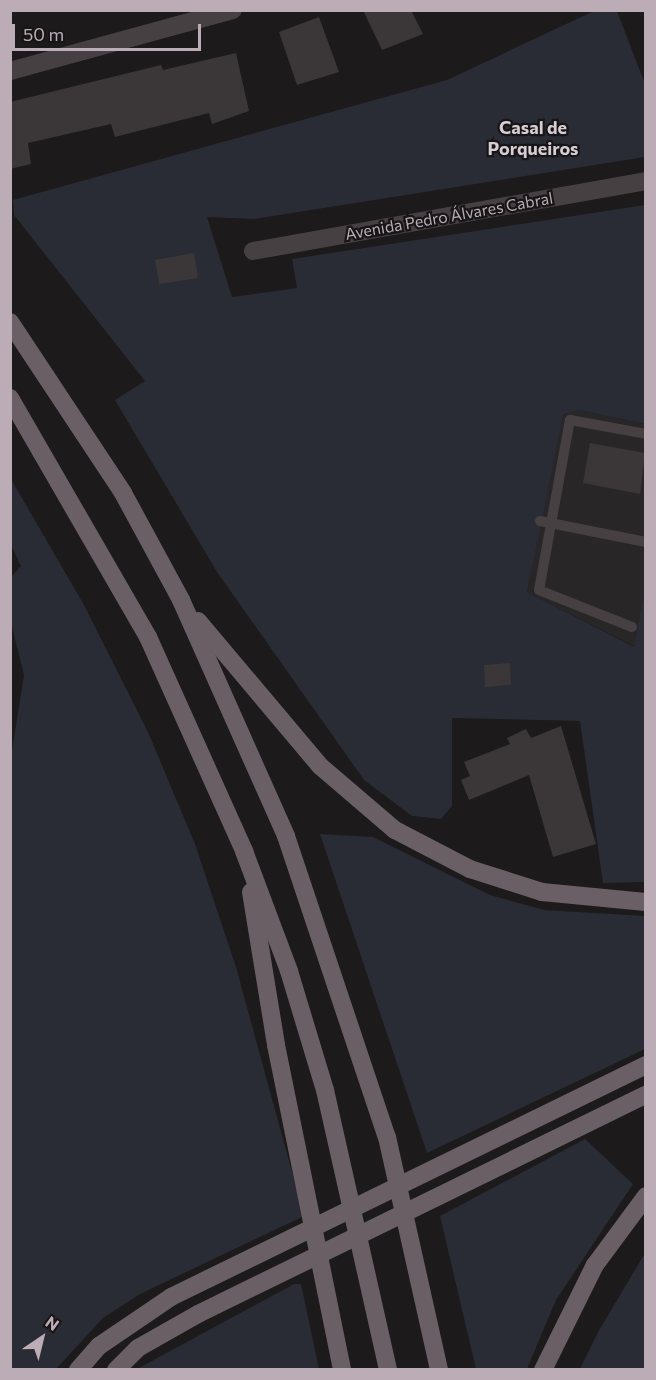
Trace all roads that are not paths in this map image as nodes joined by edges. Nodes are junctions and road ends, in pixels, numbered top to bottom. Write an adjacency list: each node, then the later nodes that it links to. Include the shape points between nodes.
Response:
1 (233, 10): 2 (street)
2 (10, 71)
3 (645, 181): 4 (street, Avenida Pedro Álvares Cabral)
4 (253, 251)
5 (10, 322): 10 (highway, via 123,493)
6 (10, 398): 12 (highway, via 148,637)
7 (645, 434): 8 (lane, via 570,420)
8 (546, 522): 9 (lane); 11 (lane, via 539,590)
9 (645, 542)
10 (181, 600): 13 (highway, via 320,766 395,830 470,869 542,892); 21 (highway, via 286,836 329,954 387,1137)
11 (632, 627)
12 (244, 851): 19 (highway, via 276,1045); 20 (highway, via 290,971 325,1090)
13 (645, 902)
14 (645, 1065): 17 (highway, via 280,1243 131,1322)
15 (645, 1095): 18 (highway, via 162,1333)
16 (645, 1196): 22 (highway, via 591,1273)
17 (78, 1370)
18 (116, 1370)
19 (342, 1370)
20 (388, 1370)
21 (439, 1370)
22 (543, 1370)

